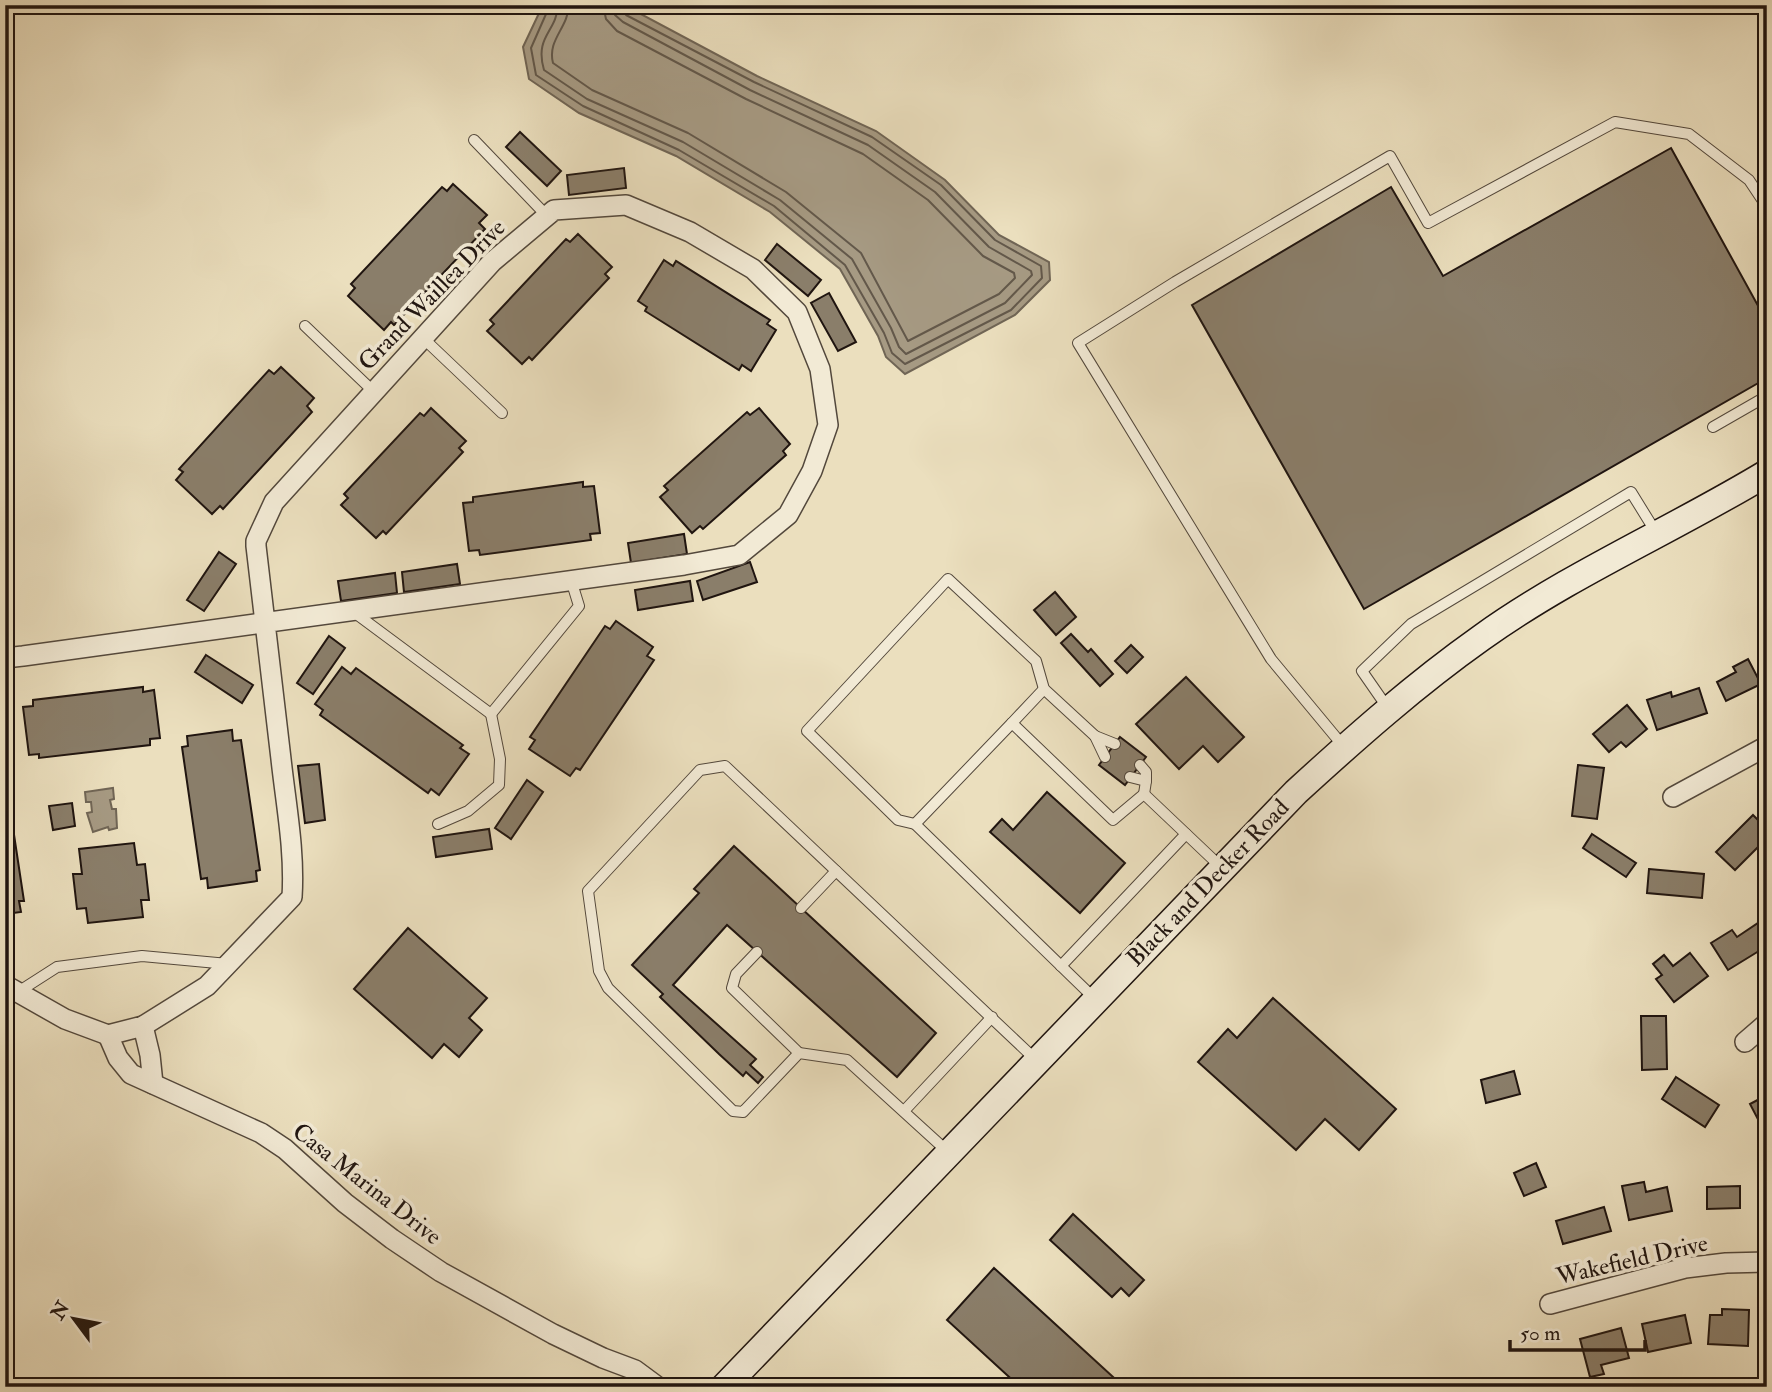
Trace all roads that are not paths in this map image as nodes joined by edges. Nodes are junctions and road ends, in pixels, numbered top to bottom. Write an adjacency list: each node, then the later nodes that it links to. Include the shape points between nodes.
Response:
1 (474, 140): 3 (lane)
2 (1767, 207): 23 (lane, via 1749,180 1689,134 1615,122 1429,223 1390,156 1078,343 1271,659)
3 (547, 216): 5 (street, Grand Waillea Drive, via 492,262); 12 (street, Grand Waillea Drive, via 554,210 626,205 690,232 753,269 797,312 820,369 828,425 813,471 788,515 739,555)
4 (305, 326): 6 (lane)
5 (422, 337): 6 (street, Grand Waillea Drive); 8 (lane)
6 (373, 391): 14 (street, Grand Waillea Drive, via 274,502 256,546)
7 (1767, 396): 9 (lane)
8 (502, 413)
9 (1713, 427)
10 (1767, 473): 11 (main road, Black and Decker Road)
11 (1657, 534): 17 (main road, Black and Decker Road, via 1481,638); 17 (lane, via 1631,492 1411,624 1362,671)
12 (571, 580): 13 (street, Grand Waillea Drive); 18 (lane, via 579,606)
13 (352, 610): 14 (street, Grand Waillea Drive); 18 (lane)
14 (265, 622): 15 (street, Grand Waillea Drive); 37 (street, Grand Waillea Drive, via 294,868 292,897)
15 (5, 658)
16 (1044, 689): 19 (lane); 20 (lane); 31 (lane, via 1036,661 948,579 807,731 898,820)
17 (1389, 710): 23 (main road, Black and Decker Road)
18 (491, 715): 30 (lane, via 500,759 499,785 468,811)
19 (1012, 723): 28 (lane, via 1113,820); 31 (lane)
20 (1095, 736): 21 (lane); 24 (lane)
21 (1115, 744)
22 (1767, 746): 29 (street)
23 (1345, 747): 33 (main road, Black and Decker Road)
24 (1105, 757)
25 (1140, 765): 27 (lane)
26 (1130, 777): 27 (lane)
27 (1146, 781): 28 (lane)
28 (1144, 794): 32 (lane)
29 (1673, 797)
30 (438, 824)
31 (915, 824): 38 (lane)
32 (1186, 834): 33 (lane); 38 (lane)
33 (1222, 868): 40 (main road, Black and Decker Road)
34 (836, 871): 35 (lane); 41 (lane); 46 (lane, via 725,766 701,771 587,891 599,971 608,988 733,1111 743,1112)
35 (801, 908)
36 (757, 952): 46 (lane, via 736,974 732,988)
37 (229, 964): 39 (lane, via 142,956 57,967); 43 (street, Grand Waillea Drive, via 207,986)
38 (1061, 966): 40 (lane)
39 (11, 989): 44 (street)
40 (1095, 999): 49 (main road, Black and Decker Road)
41 (992, 1017): 49 (lane); 51 (lane)
42 (1767, 1023): 45 (street)
43 (143, 1026): 44 (street, Grand Waillea Drive); 47 (street)
44 (108, 1035): 48 (street, Casa Marina Drive)
45 (1745, 1042)
46 (799, 1053): 51 (lane, via 847,1060)
47 (150, 1055): 48 (street); 50 (street)
48 (118, 1058): 50 (street, Casa Marina Drive, via 131,1074)
49 (1037, 1060): 52 (main road, Black and Decker Road)
50 (153, 1084): 55 (street, Casa Marina Drive, via 261,1133 345,1203 441,1272 554,1334 635,1370)
51 (904, 1111): 52 (lane)
52 (948, 1152): 56 (main road, Black and Decker Road)
53 (1767, 1262): 54 (street, Wakefield Drive, via 1685,1268)
54 (1550, 1304)
55 (658, 1387)
56 (724, 1387)

